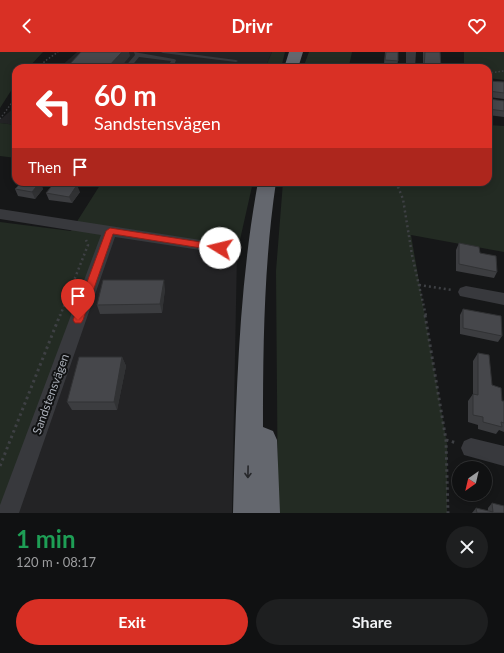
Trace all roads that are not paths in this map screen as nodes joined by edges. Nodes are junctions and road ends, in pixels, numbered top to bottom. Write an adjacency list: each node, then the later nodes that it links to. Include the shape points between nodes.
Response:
1 (163, 52): 6 (lane)
2 (296, 52): 9 (highway)
3 (302, 52): 10 (highway)
4 (411, 52): 11 (street)
5 (137, 54): 7 (lane); 8 (lane, via 174,60)
6 (236, 61)
7 (130, 64)
8 (172, 64)
9 (292, 64)
10 (298, 64)
11 (411, 64)
12 (267, 186): 22 (highway, one-way to 22, via 253,316)
13 (275, 186): 23 (highway, via 264,317 262,413)
14 (0, 214): 15 (street)
15 (110, 231): 16 (street); 21 (street, Sandstensvägen)
16 (220, 248)
17 (466, 292): 18 (street)
18 (504, 299)
19 (471, 448): 20 (street)
20 (504, 456)
21 (8, 513)
22 (248, 513)
23 (265, 513)

